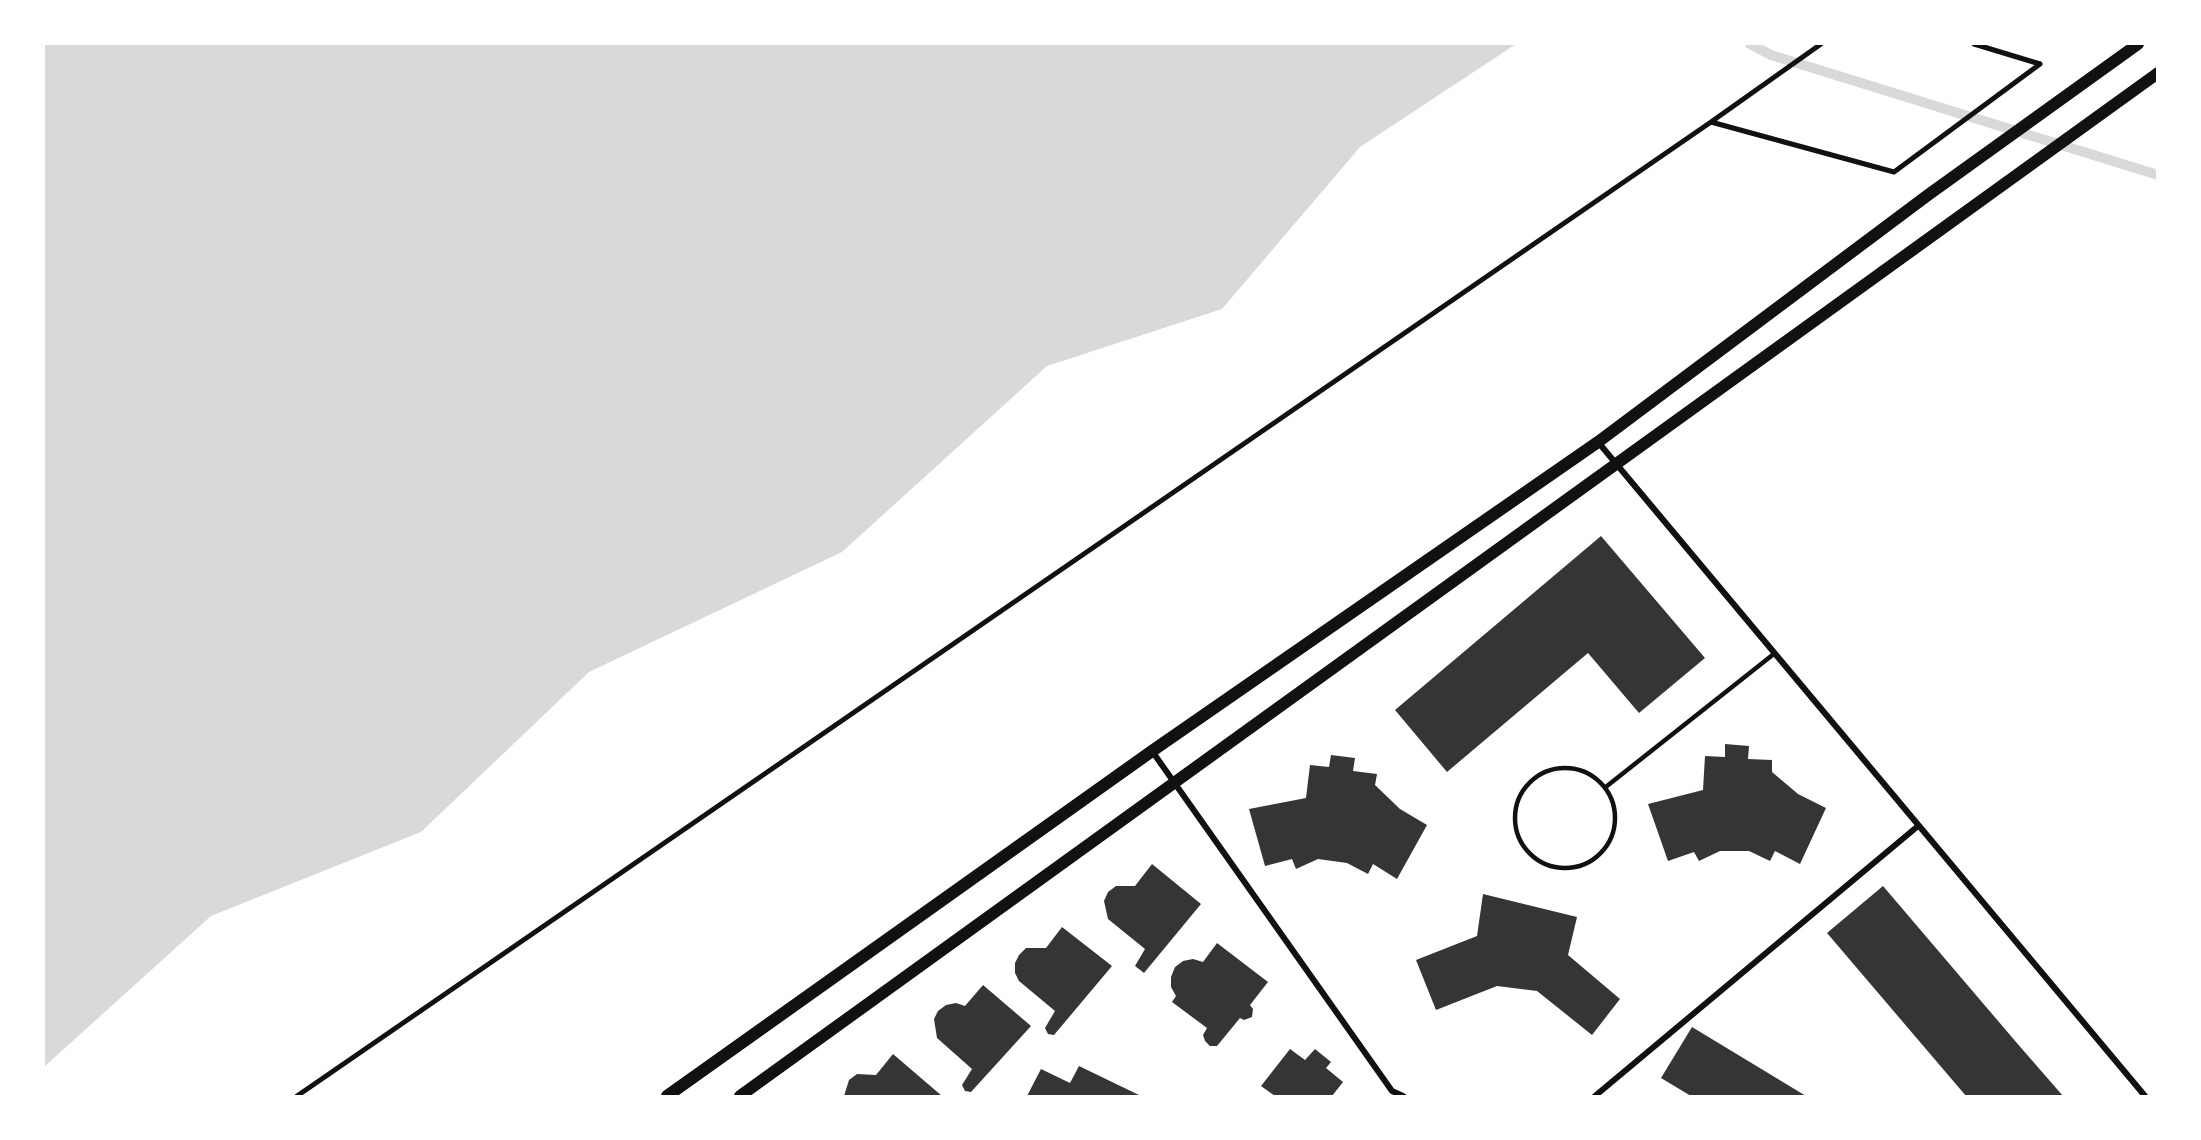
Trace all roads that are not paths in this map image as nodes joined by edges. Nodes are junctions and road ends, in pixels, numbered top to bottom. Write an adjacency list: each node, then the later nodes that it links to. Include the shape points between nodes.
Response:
1 (1821, 44): 5 (street)
2 (1974, 44): 5 (street, via 2040,64 1894,172)
3 (2138, 44): 6 (main road, via 1928,195)
4 (2157, 73): 7 (main road)
5 (1712, 122): 14 (street)
6 (1598, 442): 7 (street); 9 (main road)
7 (1616, 464): 8 (street); 10 (main road)
8 (1775, 654): 11 (lane); 12 (street)
9 (1152, 750): 10 (street); 15 (main road)
10 (1174, 783): 13 (street); 16 (main road)
11 (1606, 786): 11 (lane, via 1618,816 1609,847 1584,867 1551,868 1525,850 1513,820 1522,789 1548,769 1580,768)
12 (1918, 826): 18 (street); 19 (street)
13 (1390, 1094): 17 (street)
14 (297, 1096)
15 (667, 1096)
16 (740, 1096)
17 (1403, 1096)
18 (1595, 1096)
19 (2145, 1096)

